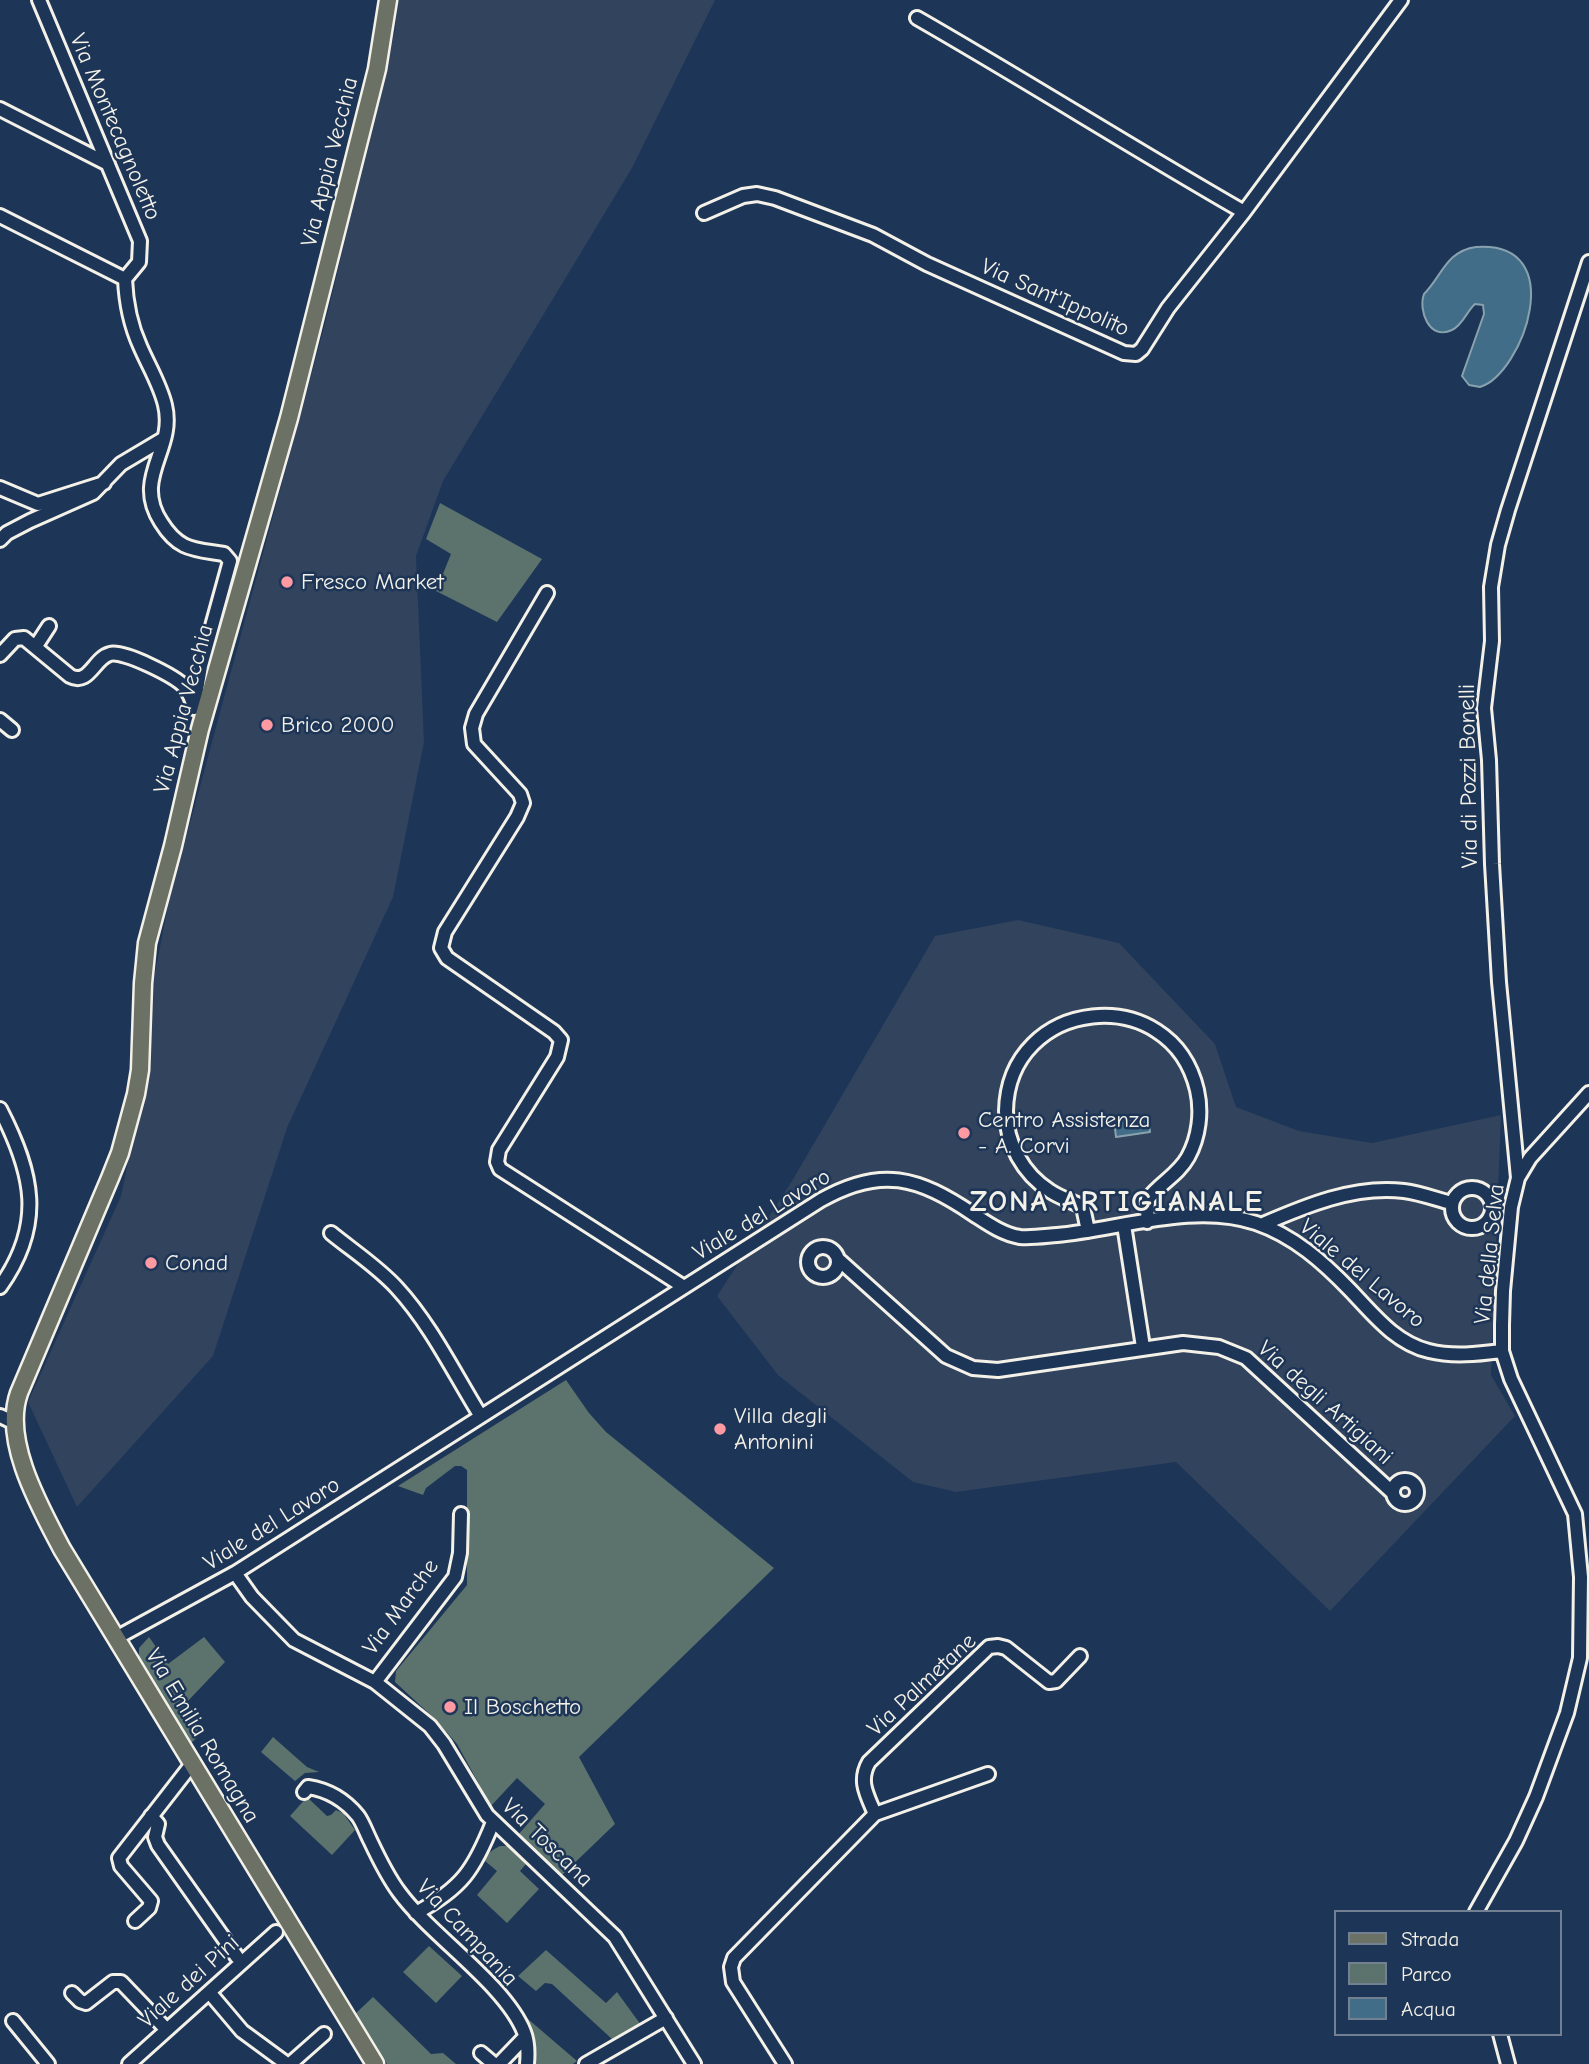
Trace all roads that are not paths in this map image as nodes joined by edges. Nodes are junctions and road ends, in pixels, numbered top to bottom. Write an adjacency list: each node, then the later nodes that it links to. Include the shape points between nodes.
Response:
1 (38, 0): 6 (street, Via Montecagnoletto)
2 (388, 0): 22 (main road, Via Appia Vecchia, via 377,69 292,405)
3 (1401, 0): 7 (street, Via Sant'Ippolito)
4 (917, 18): 7 (street)
5 (0, 109): 6 (street)
6 (108, 164): 11 (street, Via Montecagnoletto, via 140,241 139,262)
7 (1244, 212): 8 (street, Via Sant'Ippolito, via 1168,308 1142,349 1132,354 932,266 873,235 775,198 747,195)
8 (704, 213)
9 (0, 216): 11 (street)
10 (1589, 261): 26 (street, Via di Pozzi Bonelli, via 1508,510 1491,593 1492,641 1484,708 1499,982)
11 (125, 279): 12 (street, via 133,328 166,409)
12 (163, 439): 13 (street, via 121,464); 20 (street, via 149,486 156,515 179,544 224,554 230,564)
13 (104, 483): 14 (street, via 42,503); 15 (street, via 90,495 23,524)
14 (0, 488)
15 (0, 540)
16 (547, 593): 36 (street, via 472,728 475,747 520,794 522,806 444,934 441,948 447,958 561,1040 559,1054 499,1150 498,1166)
17 (49, 626): 18 (street)
18 (36, 646): 19 (street, via 18,638); 20 (street, via 75,679 84,677 108,654 125,655 178,681)
19 (0, 655)
20 (194, 708): 22 (street)
21 (0, 720): 23 (street)
22 (200, 729): 40 (main road, Via Appia Vecchia, via 147,943 141,1058 120,1153)
23 (12, 730)
24 (1589, 1093): 26 (street, Via della Selva, via 1530,1158)
25 (0, 1109): 35 (street, via 20,1151 30,1210 27,1235)
26 (1518, 1178): 38 (street, Via della Selva, via 1503,1291)
27 (1451, 1203): 29 (street, via 1412,1193 1377,1191 1316,1202)
28 (1147, 1222): 29 (street, Viale del Lavoro, via 1207,1215); 30 (street, Viale del Lavoro); 31 (street, via 1148,1199 1179,1170 1194,1141 1199,1119 1196,1087 1182,1055 1154,1029 1123,1017 1089,1016 1054,1028 1030,1048 1013,1076 1006,1112 1010,1139 1023,1165 1049,1191 1083,1207)
29 (1261, 1224): 38 (street, Viale del Lavoro, via 1312,1254 1407,1343 1444,1354)
30 (1124, 1225): 31 (street, Viale del Lavoro); 37 (street)
31 (1088, 1231): 36 (street, Viale del Lavoro, via 1013,1235 924,1185 876,1179 826,1197)
32 (331, 1233): 39 (street, via 404,1296)
33 (0, 1260): 35 (street)
34 (839, 1260): 37 (street, Via degli Artigiani, via 936,1349 973,1368 998,1370)
35 (4, 1281)
36 (684, 1287): 39 (street, Viale del Lavoro)
37 (1143, 1347): 41 (street, Via degli Artigiani, via 1198,1344 1246,1357)
38 (1502, 1351): 53 (street, Via della Selva, via 1518,1397 1573,1509 1582,1638 1572,1694 1544,1776 1516,1842)
39 (480, 1415): 43 (street, Viale del Lavoro)
40 (7, 1419): 44 (main road, Via Emilia Romagna, via 39,1503)
41 (1393, 1493)
42 (461, 1514): 46 (street, Via Marche, via 455,1577)
43 (235, 1573): 44 (street, Viale del Lavoro); 46 (street, Via Toscana, via 294,1640)
44 (116, 1638): 47 (main road, Via Emilia Romagna)
45 (1080, 1656): 50 (street, Via Palmetane, via 1051,1682 1006,1648 986,1649 868,1764 863,1784)
46 (374, 1682): 52 (street, Via Toscana, via 436,1732)
47 (192, 1763): 51 (street); 70 (main road, Via Emilia Romagna)
48 (988, 1774): 50 (street)
49 (304, 1792): 54 (street, Via Campania, via 308,1787 323,1789 359,1817 393,1884)
50 (875, 1814): 76 (street, via 731,1964 733,1982)
51 (151, 1816): 55 (street, via 119,1861 150,1898 149,1908); 57 (street, via 158,1825 158,1845)
52 (493, 1822): 54 (street, via 462,1881); 60 (street, Via Toscana, via 615,1937)
53 (1477, 1910)
54 (416, 1913): 65 (street, Via Campania, via 491,1986)
55 (135, 1921)
56 (276, 1931): 58 (street, Viale dei Pini)
57 (237, 1957)
58 (209, 1992): 62 (street, Viale dei Pini); 69 (street, via 237,2027)
59 (72, 1993): 62 (street, via 86,2003 113,1982 121,1982)
60 (666, 2018): 74 (street); 75 (street, Via Toscana)
61 (13, 2021): 67 (street)
62 (167, 2030): 68 (street, Viale dei Pini)
63 (324, 2034): 69 (street)
64 (1501, 2036): 77 (street)
65 (526, 2037): 72 (street); 73 (street, Via Campania)
66 (481, 2053): 71 (street)
67 (48, 2064)
68 (129, 2064)
69 (289, 2064)
70 (374, 2064)
71 (494, 2064)
72 (499, 2064)
73 (527, 2064)
74 (586, 2064)
75 (694, 2064)
76 (785, 2064)
77 (1508, 2064)

